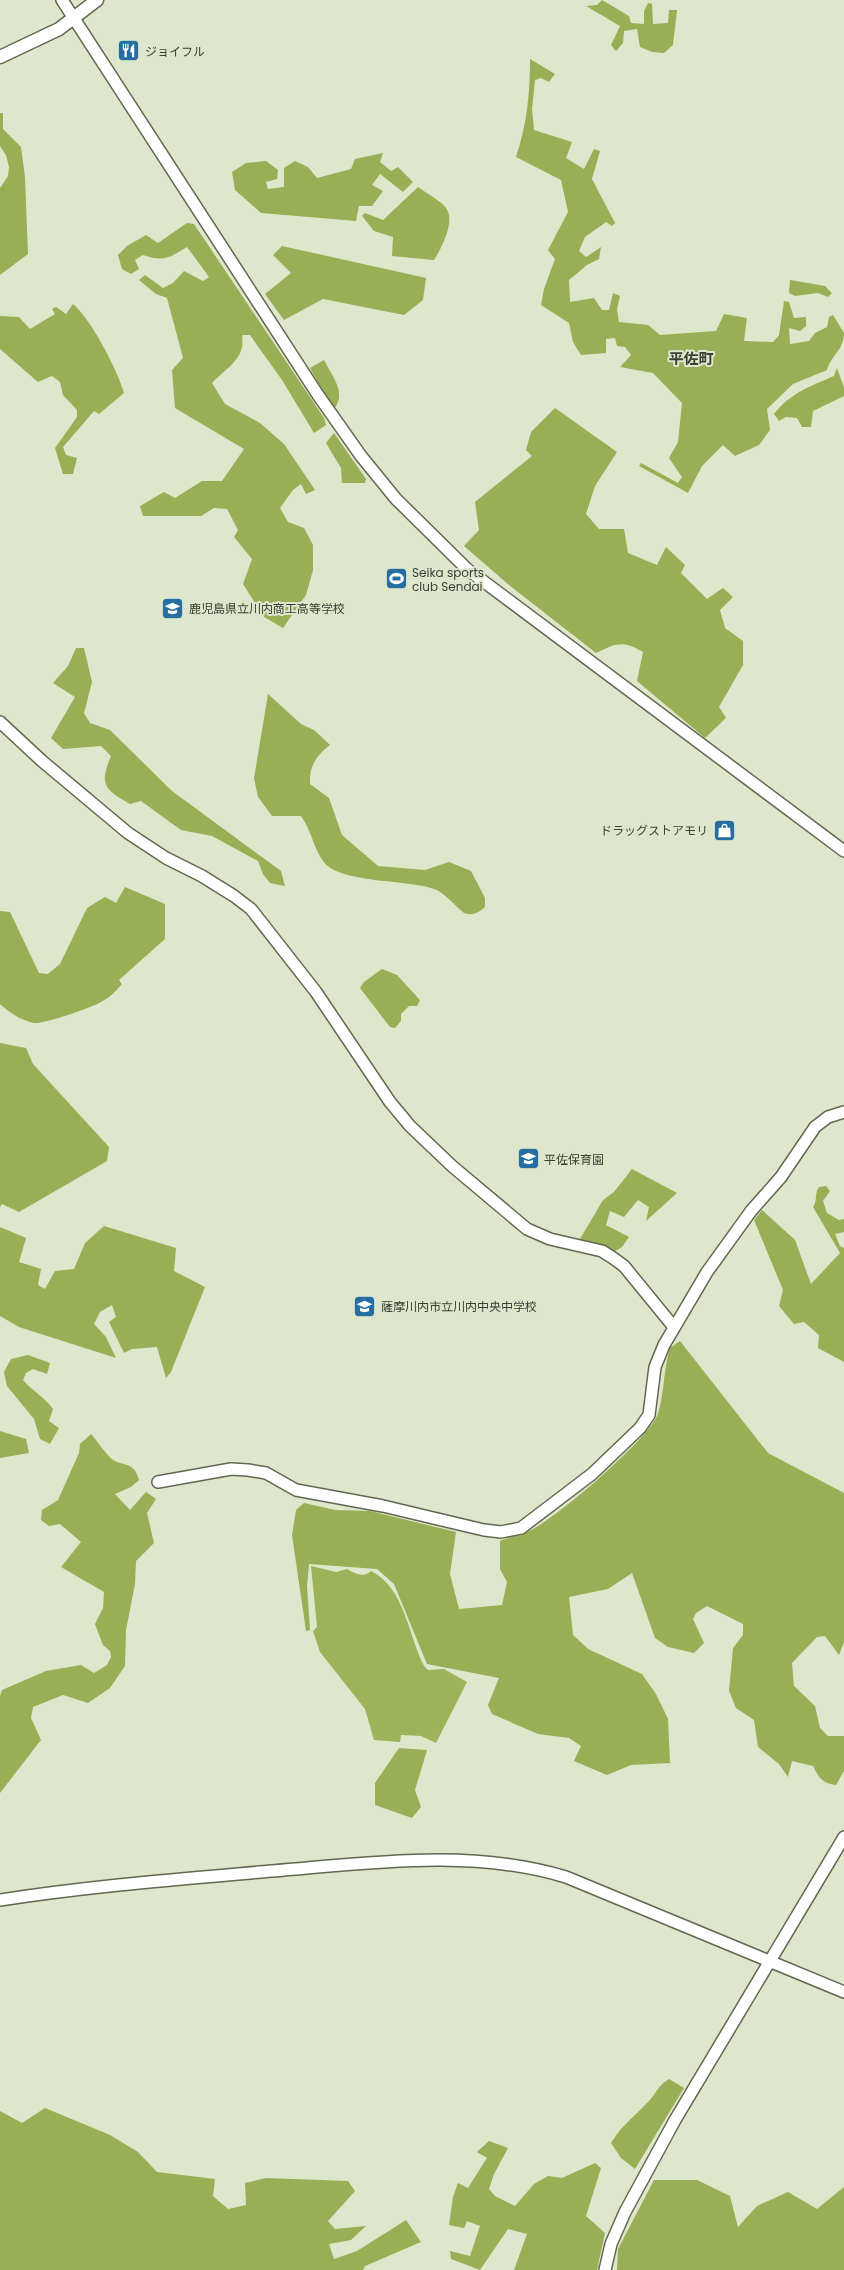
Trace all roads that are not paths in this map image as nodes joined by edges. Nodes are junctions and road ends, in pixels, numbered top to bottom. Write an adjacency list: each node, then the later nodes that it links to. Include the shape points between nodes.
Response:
1 (62, 0): 3 (street)
2 (97, 0): 3 (main road)
3 (75, 18): 4 (main road); 6 (street, via 318,395 396,499 467,569)
4 (0, 57)
5 (0, 722): 8 (street, via 128,833 251,909 316,992 378,1086 410,1126 452,1166 527,1229 550,1239 602,1251 614,1258)
6 (844, 851)
7 (844, 1112): 8 (street, via 828,1116 814,1127 781,1177 723,1247)
8 (673, 1326): 9 (street, via 655,1367 649,1415 640,1428 592,1474 521,1528 501,1532 484,1530 296,1490 266,1473 248,1470 231,1469)
9 (158, 1482)
10 (844, 1837): 12 (street)
11 (0, 1900): 12 (street, via 114,1885 370,1863 496,1861 566,1877)
12 (768, 1961): 13 (street); 14 (street, via 640,2182 612,2244)
13 (844, 1992)
14 (605, 2270)

